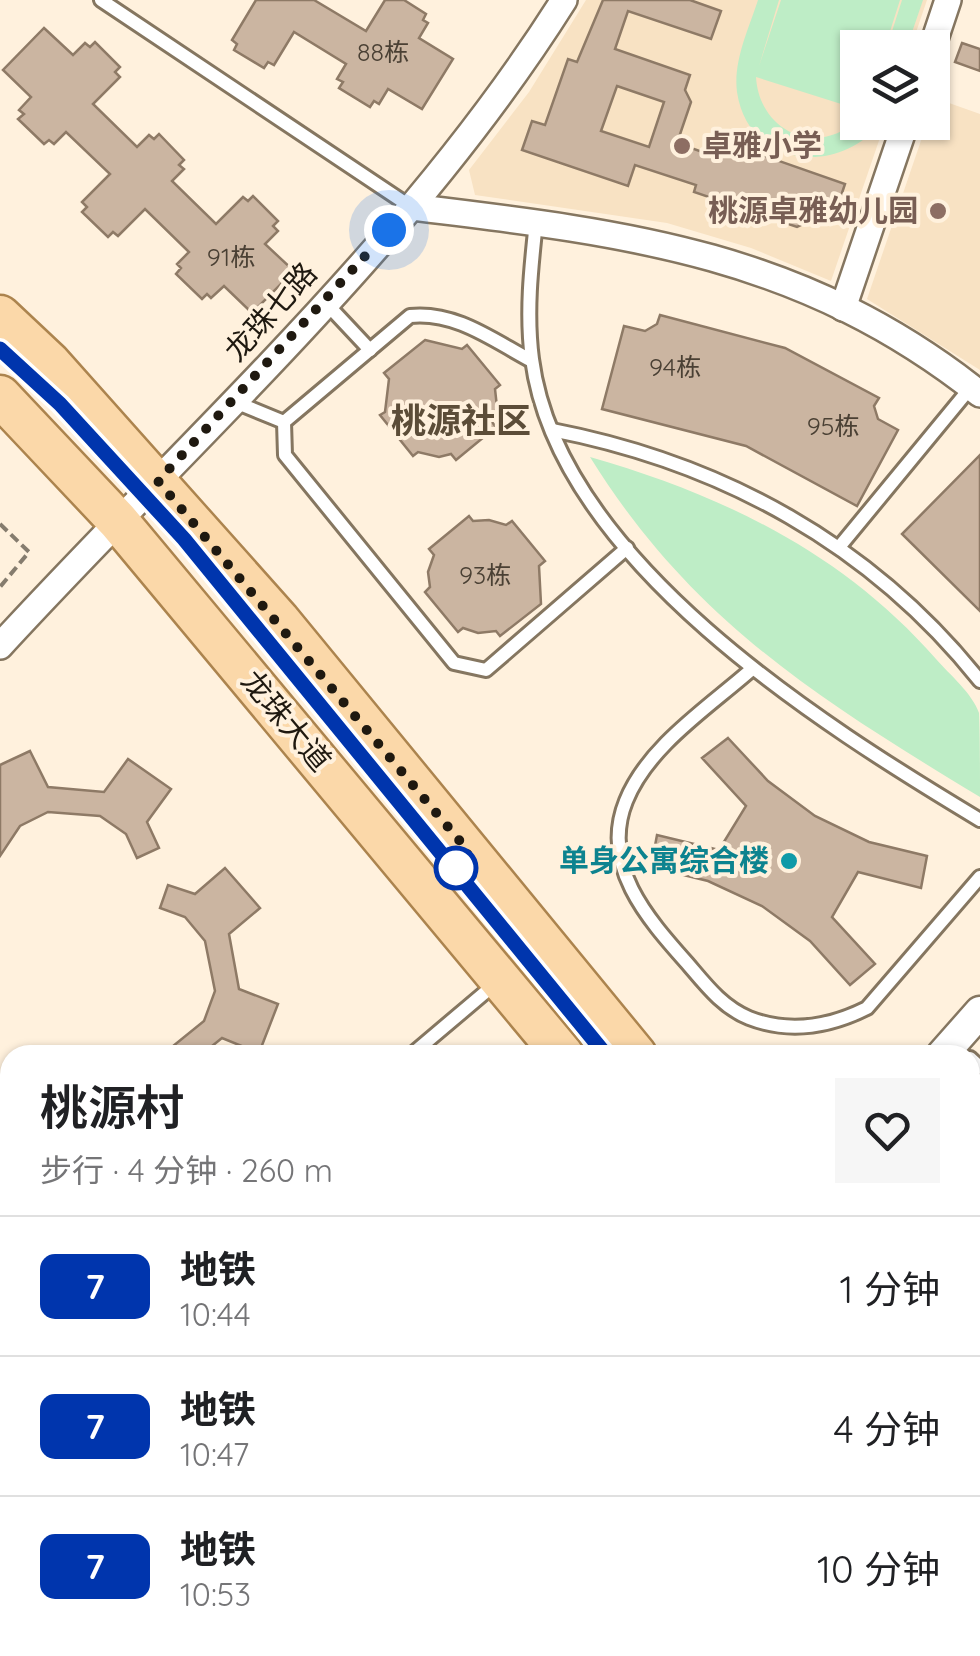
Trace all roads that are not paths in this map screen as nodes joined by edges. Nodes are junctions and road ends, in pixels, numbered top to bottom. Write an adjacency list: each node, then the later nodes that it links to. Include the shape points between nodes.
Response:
1 (101, 0): 6 (lane)
2 (564, 0): 6 (street, 龙珠七路, via 513,81)
3 (948, 0): 4 (street)
4 (938, 30)
5 (900, 140): 9 (street)
6 (411, 206): 7 (street); 8 (street, 龙珠七路)
7 (536, 222): 9 (street, via 709,255); 12 (lane, via 528,291)
8 (325, 302): 11 (lane); 15 (street, 龙珠七路)
9 (843, 308): 13 (street)
10 (0, 316): 20 (main road, 龙珠大道)
11 (370, 350): 12 (lane, via 410,316 430,314 454,319); 16 (lane)
12 (532, 362): 18 (lane)
13 (975, 390): 22 (lane)
14 (0, 396): 19 (main road, 龙珠大道)
15 (234, 402): 16 (lane); 20 (street, 龙珠七路)
16 (284, 422): 23 (lane, via 285,455 454,663 486,670)
17 (0, 426): 19 (main road)
18 (552, 430): 22 (lane, via 703,471); 23 (lane)
19 (40, 437): 21 (main road, 龙珠大道)
20 (158, 481): 21 (street, 龙珠七路); 33 (main road, 龙珠大道)
21 (118, 521): 24 (street, 龙珠七路); 29 (main road, 龙珠大道)
22 (840, 546): 26 (lane, via 924,617)
23 (627, 548): 25 (lane)
24 (0, 646)
25 (752, 669): 27 (lane, via 835,732); 28 (lane, via 639,776 625,804 619,840 626,880 646,917 724,1005 780,1027 844,1019 866,1008)
26 (980, 681)
27 (980, 820)
28 (980, 878)
29 (501, 979): 31 (lane); 32 (main road, 龙珠大道)
30 (980, 1012): 34 (street)
31 (423, 1045)
32 (555, 1045)
33 (628, 1045)
34 (962, 1045)

